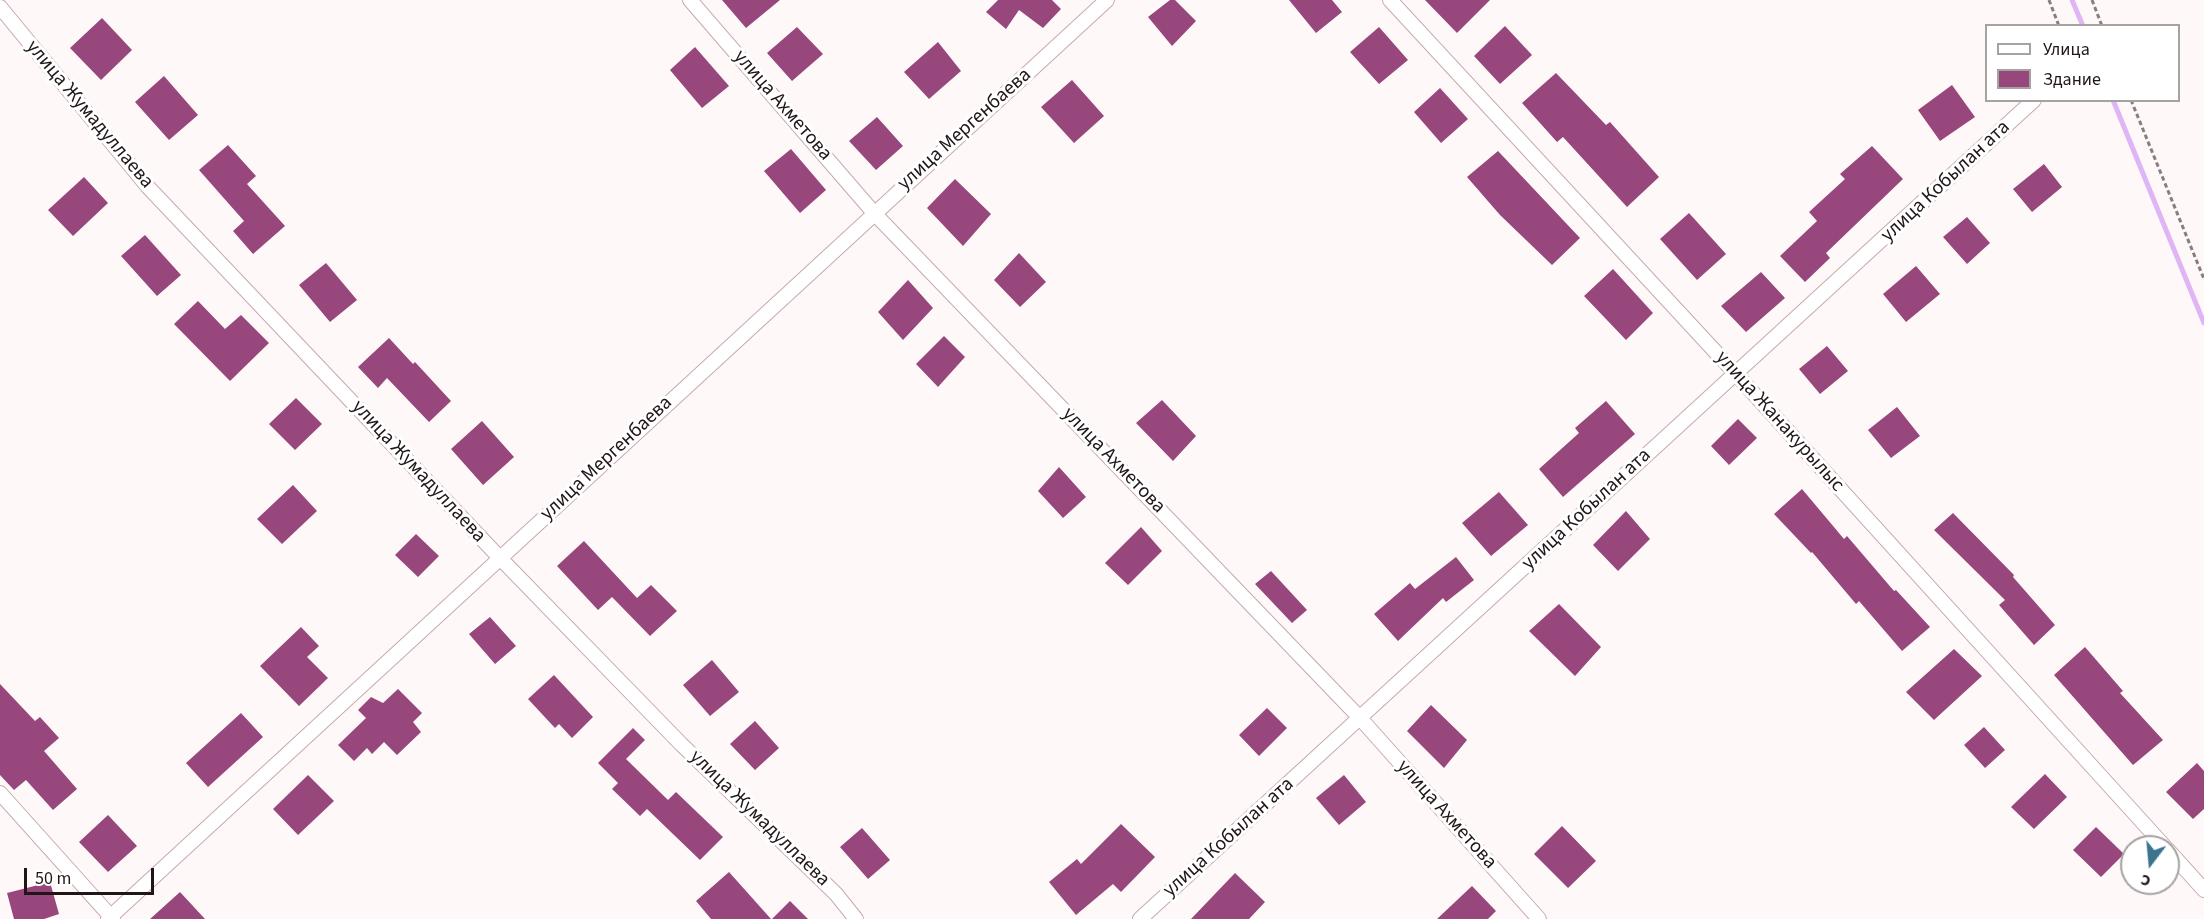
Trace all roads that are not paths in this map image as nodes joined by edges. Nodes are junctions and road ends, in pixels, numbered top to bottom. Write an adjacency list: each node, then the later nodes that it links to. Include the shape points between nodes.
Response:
1 (690, 0): 6 (street, улица Ахметова)
2 (1107, 0): 6 (street, улица Мергенбаева)
3 (1390, 0): 7 (street, улица Жанакурылыс)
4 (0, 7): 8 (street, улица Жумадуллаева, via 148,187)
5 (2032, 102): 7 (street, улица Кобылан ата)
6 (874, 213): 8 (street, улица Мергенбаева); 9 (street, улица Ахметова)
7 (1736, 374): 9 (street, улица Кобылан ата); 11 (street, улица Жанакурылыс)
8 (500, 558): 14 (street, улица Мергенбаева); 15 (street, улица Жумадуллаева, via 681,744 836,894)
9 (1360, 718): 16 (street, улица Кобылан ата); 17 (street, улица Ахметова)
10 (0, 794): 14 (street)
11 (2154, 835)
12 (2180, 863): 13 (street)
13 (2204, 890)
14 (111, 918)
15 (856, 919)
16 (1140, 919)
17 (1539, 919)

